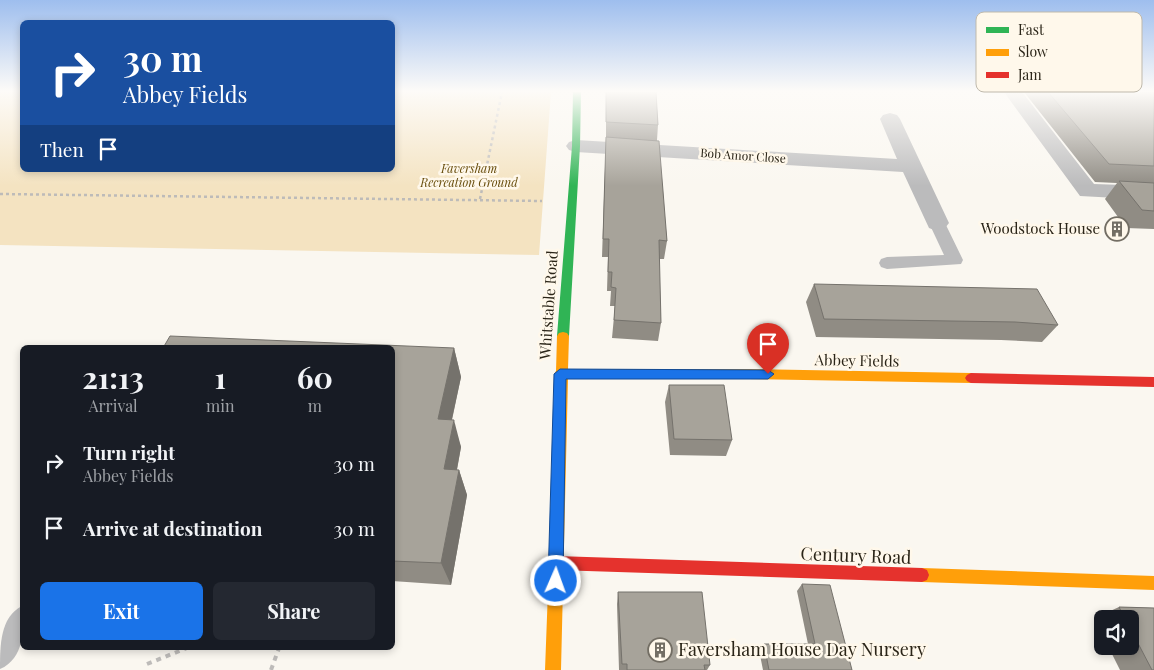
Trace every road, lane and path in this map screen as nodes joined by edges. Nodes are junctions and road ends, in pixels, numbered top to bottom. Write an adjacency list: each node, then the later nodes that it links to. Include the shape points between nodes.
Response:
1 (496, 123): 9 (path)
2 (576, 123): 5 (street, Whitstable Road)
3 (892, 123): 6 (street)
4 (1037, 123): 7 (street, via 1088,191)
5 (576, 146): 6 (street, Bob Amor Close); 10 (street, Whitstable Road)
6 (911, 166): 11 (street)
7 (1154, 193)
8 (0, 194): 9 (path)
9 (480, 199): 10 (path)
10 (572, 202): 13 (street, Whitstable Road)
11 (937, 223): 12 (lane, via 955,260)
12 (887, 263)
13 (560, 374): 14 (street, Abbey Fields, via 768,374); 15 (street, Whitstable Road)
14 (1154, 382)
15 (556, 563): 16 (street, Century Road); 23 (street, Whitstable Road)
16 (1154, 584)
17 (20, 622): 20 (lane)
18 (182, 650): 21 (path)
19 (278, 650): 22 (path)
20 (0, 656)
21 (147, 664)
22 (271, 670)
23 (553, 670)

